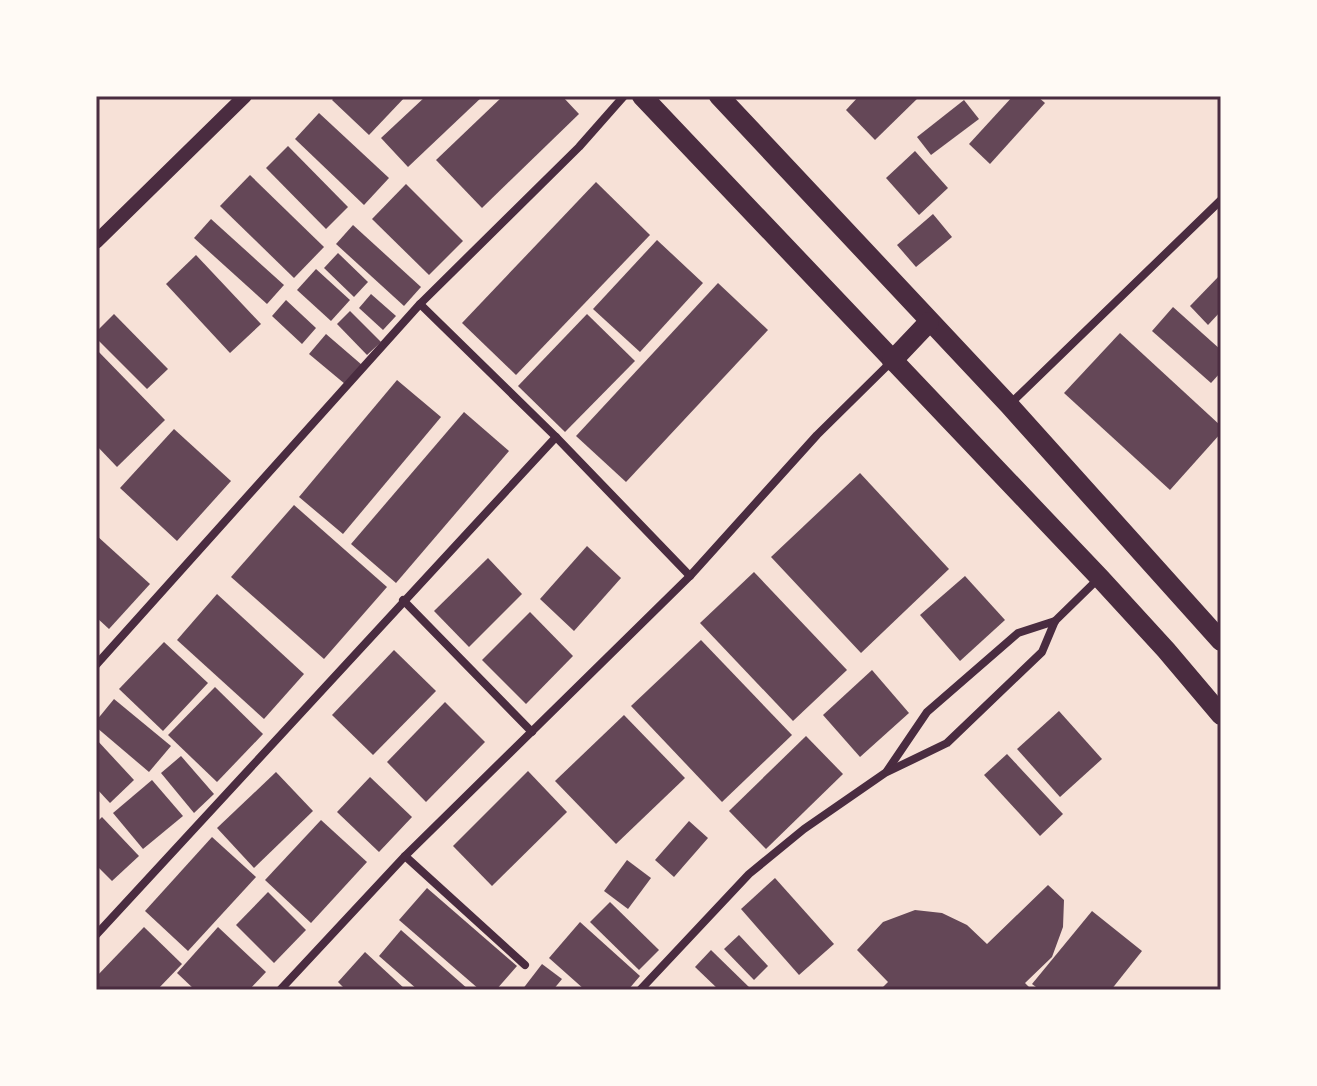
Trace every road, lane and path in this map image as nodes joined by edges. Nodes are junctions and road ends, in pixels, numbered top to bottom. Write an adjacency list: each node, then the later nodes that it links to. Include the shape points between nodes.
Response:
1 (245, 96): 6 (street)
2 (624, 96): 7 (street)
3 (642, 96): 9 (main road)
4 (719, 96): 8 (main road)
5 (1221, 200): 10 (street)
6 (96, 242)
7 (420, 304): 11 (street); 17 (street)
8 (929, 322): 9 (main road); 10 (main road)
9 (892, 361): 12 (street); 13 (main road)
10 (1009, 405): 16 (main road)
11 (556, 437): 12 (street); 14 (street)
12 (690, 576): 19 (street)
13 (1100, 578): 15 (street); 18 (main road)
14 (403, 600): 19 (street); 22 (street)
15 (1055, 621): 20 (street, via 1018,633 927,712); 20 (street, via 1042,652 947,743)
16 (1221, 641)
17 (96, 665)
18 (1221, 715)
19 (532, 732): 21 (street)
20 (885, 773): 25 (street, via 749,874)
21 (405, 856): 23 (street); 24 (street)
22 (96, 935)
23 (525, 965)
24 (280, 990)
25 (640, 990)

